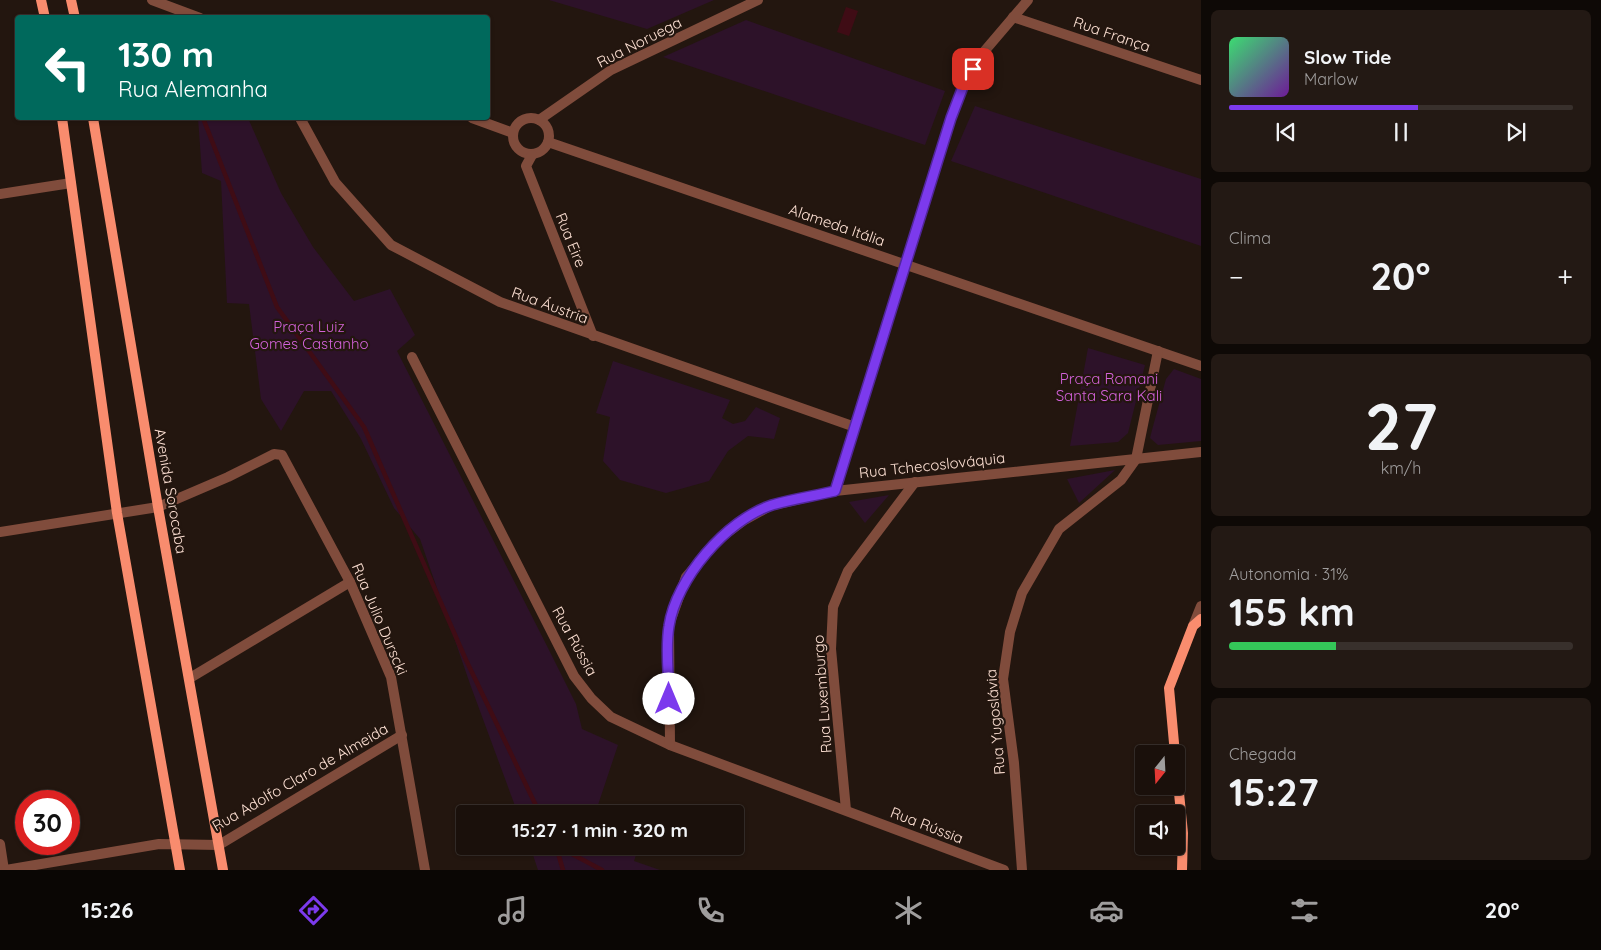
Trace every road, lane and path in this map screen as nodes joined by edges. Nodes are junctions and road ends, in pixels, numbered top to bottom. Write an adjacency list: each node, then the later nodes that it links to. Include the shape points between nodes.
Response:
1 (41, 0): 6 (street)
2 (70, 0): 7 (street)
3 (152, 0): 8 (street)
4 (758, 0): 15 (street, Rua Noruega, via 611,70)
5 (1028, 0): 9 (street)
6 (44, 15)
7 (74, 15)
8 (192, 15)
9 (1013, 17): 10 (street, Rua França); 21 (street, via 982,54 964,84)
10 (1201, 80)
11 (62, 120): 19 (street)
12 (93, 120): 31 (street, Avenida Sorocaba)
13 (301, 120): 22 (street, Rua Áustria, via 334,182 391,244 500,302)
14 (477, 120): 16 (street)
15 (538, 120): 16 (street, via 522,120); 17 (street, via 548,132)
16 (513, 133): 18 (street, via 517,148)
17 (548, 142): 18 (street, via 542,151); 21 (street, Alameda Itália)
18 (532, 154): 22 (street, Rua Eire, via 526,166)
19 (71, 183): 20 (street); 32 (street)
20 (0, 194)
21 (905, 264): 23 (street, Alameda Itália); 26 (street)
22 (593, 336): 26 (street, Rua Áustria)
23 (1158, 351): 25 (street, Alameda Itália); 28 (street, Rua Yugoslávia)
24 (412, 357): 39 (street, Rua Rússia, via 574,676 611,717)
25 (1201, 366)
26 (855, 427): 30 (street)
27 (1201, 452): 28 (street, Rua Tchecoslováquia)
28 (1136, 459): 29 (street, Rua Tchecoslováquia); 51 (street, Rua Yugoslávia, via 1121,480 1059,529 1022,593 1010,632 1003,679 1014,763)
29 (915, 482): 30 (street, Rua Tchecoslováquia); 42 (street, Rua Luxemburgo, via 848,570 833,607 831,649)
30 (835, 491): 39 (street, Rua Tchecoslováquia, via 770,506 743,521 719,539 686,577 669,625)
31 (158, 507): 32 (street); 34 (street, Rua Julio Durscki, via 278,453 282,455); 37 (street, Avenida Sorocaba)
32 (117, 513): 33 (street); 44 (street)
33 (0, 532)
34 (350, 582): 37 (street); 38 (street, Rua Julio Durscki, via 390,677)
35 (1201, 606): 36 (street)
36 (1197, 622): 40 (street, via 1169,688)
37 (190, 678): 45 (street, Avenida Sorocaba)
38 (402, 735): 45 (street, Rua Adolfo Claro de Almeida); 49 (street, Rua Julio Durscki)
39 (670, 745): 42 (street, Rua Rússia)
40 (1174, 745)
41 (1179, 795): 52 (street)
42 (846, 810): 50 (street, Rua Rússia)
43 (0, 844): 46 (street)
44 (175, 844): 45 (street, Rua Adolfo Claro de Almeida); 46 (street, Rua Adolfo Claro de Almeida); 47 (street)
45 (219, 845): 48 (street, Avenida Sorocaba)
46 (5, 870)
47 (180, 870)
48 (223, 870)
49 (424, 870)
50 (1004, 870)
51 (1022, 870)
52 (1182, 870)

